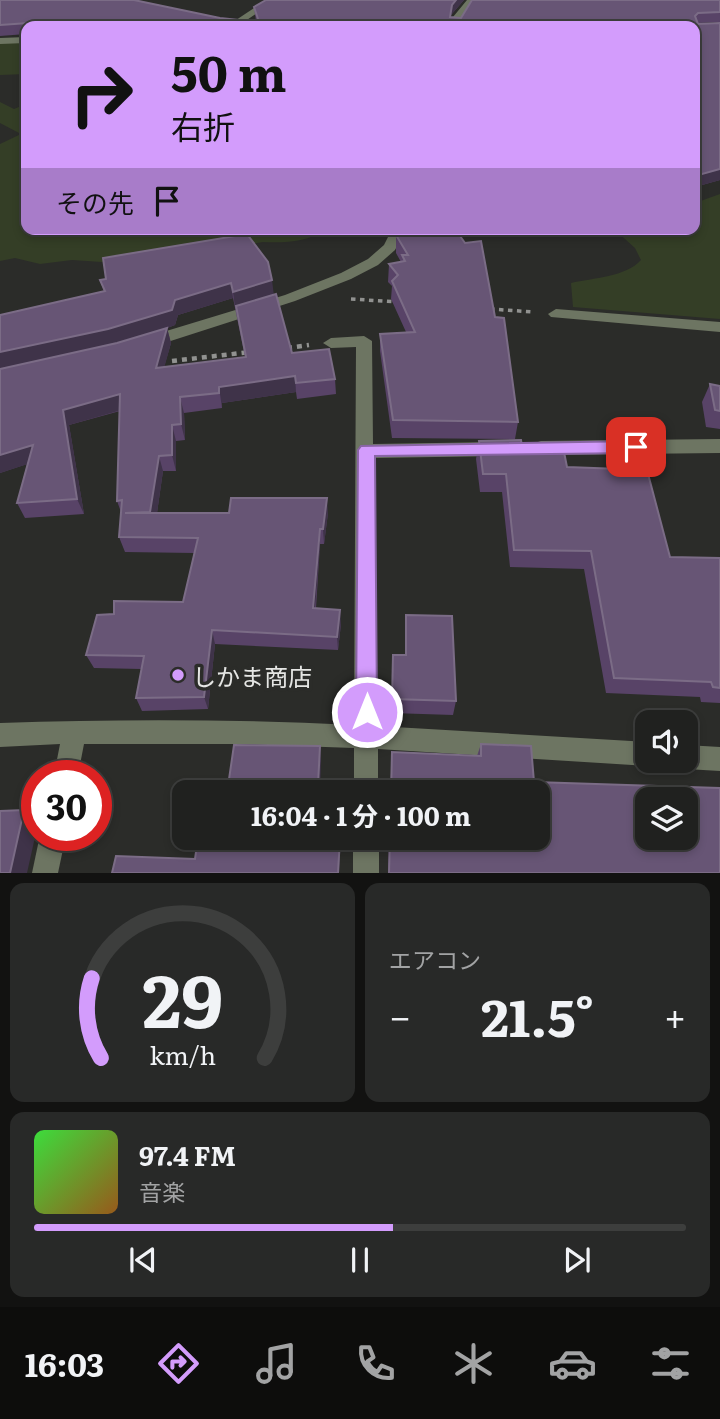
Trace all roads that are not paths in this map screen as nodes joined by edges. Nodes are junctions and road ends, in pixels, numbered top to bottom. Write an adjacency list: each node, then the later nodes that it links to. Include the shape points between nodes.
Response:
1 (272, 0): 3 (street)
2 (472, 0): 4 (street)
3 (236, 21)
4 (457, 21)
5 (21, 40): 6 (street)
6 (0, 41)
7 (396, 235): 11 (street, via 382,255 346,276)
8 (556, 314): 9 (street)
9 (720, 327)
10 (331, 343): 13 (street, via 364,341)
11 (128, 349)
12 (720, 446): 13 (street)
13 (366, 450): 16 (street)
14 (75, 731): 15 (street); 16 (street); 20 (street)
15 (0, 735)
16 (367, 736): 17 (street); 21 (street)
17 (635, 753)
18 (698, 758): 19 (street)
19 (720, 759)
20 (69, 760)
21 (366, 780)
22 (366, 850): 25 (street)
23 (50, 851): 24 (street)
24 (45, 873)
25 (366, 873)

